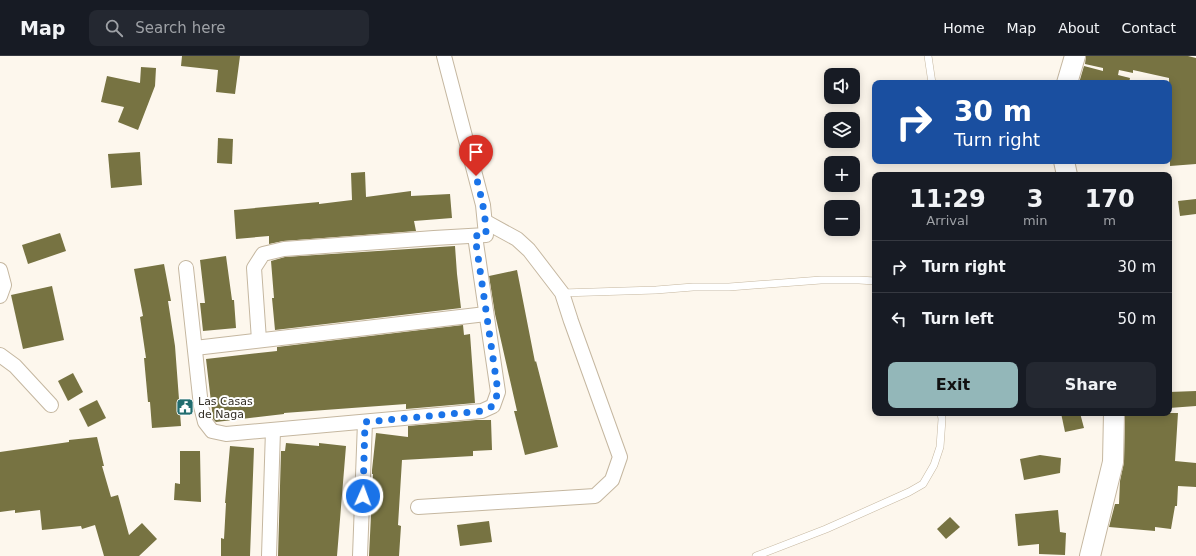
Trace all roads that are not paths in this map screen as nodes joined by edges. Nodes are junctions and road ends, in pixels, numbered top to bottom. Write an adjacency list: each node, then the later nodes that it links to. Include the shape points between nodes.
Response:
1 (444, 56): 6 (street, via 483,205)
2 (928, 56): 4 (lane)
3 (1075, 56): 5 (street)
4 (932, 80)
5 (1068, 80)
6 (482, 231): 10 (street, via 517,239 529,250); 12 (street); 13 (street, via 284,249 263,254 254,268)
7 (186, 268): 14 (street)
8 (0, 270): 11 (street, via 4,285)
9 (872, 281): 10 (lane, via 821,280 729,287)
10 (562, 293): 21 (street, via 620,457 612,480 595,496)
11 (0, 296)
12 (486, 314): 13 (street); 19 (street, via 498,392 493,406 482,411)
13 (259, 340): 14 (street)
14 (195, 348): 20 (street, via 201,406 205,422 212,431 226,434)
15 (0, 355): 16 (street, via 15,366)
16 (51, 405)
17 (942, 416): 24 (lane, via 940,447 934,466 923,484 826,529)
18 (1114, 416): 25 (street, via 1113,462)
19 (365, 422): 20 (street); 23 (street)
20 (274, 430): 22 (street)
21 (418, 506)
22 (269, 556)
23 (360, 556)
24 (756, 556)
25 (1090, 556)

